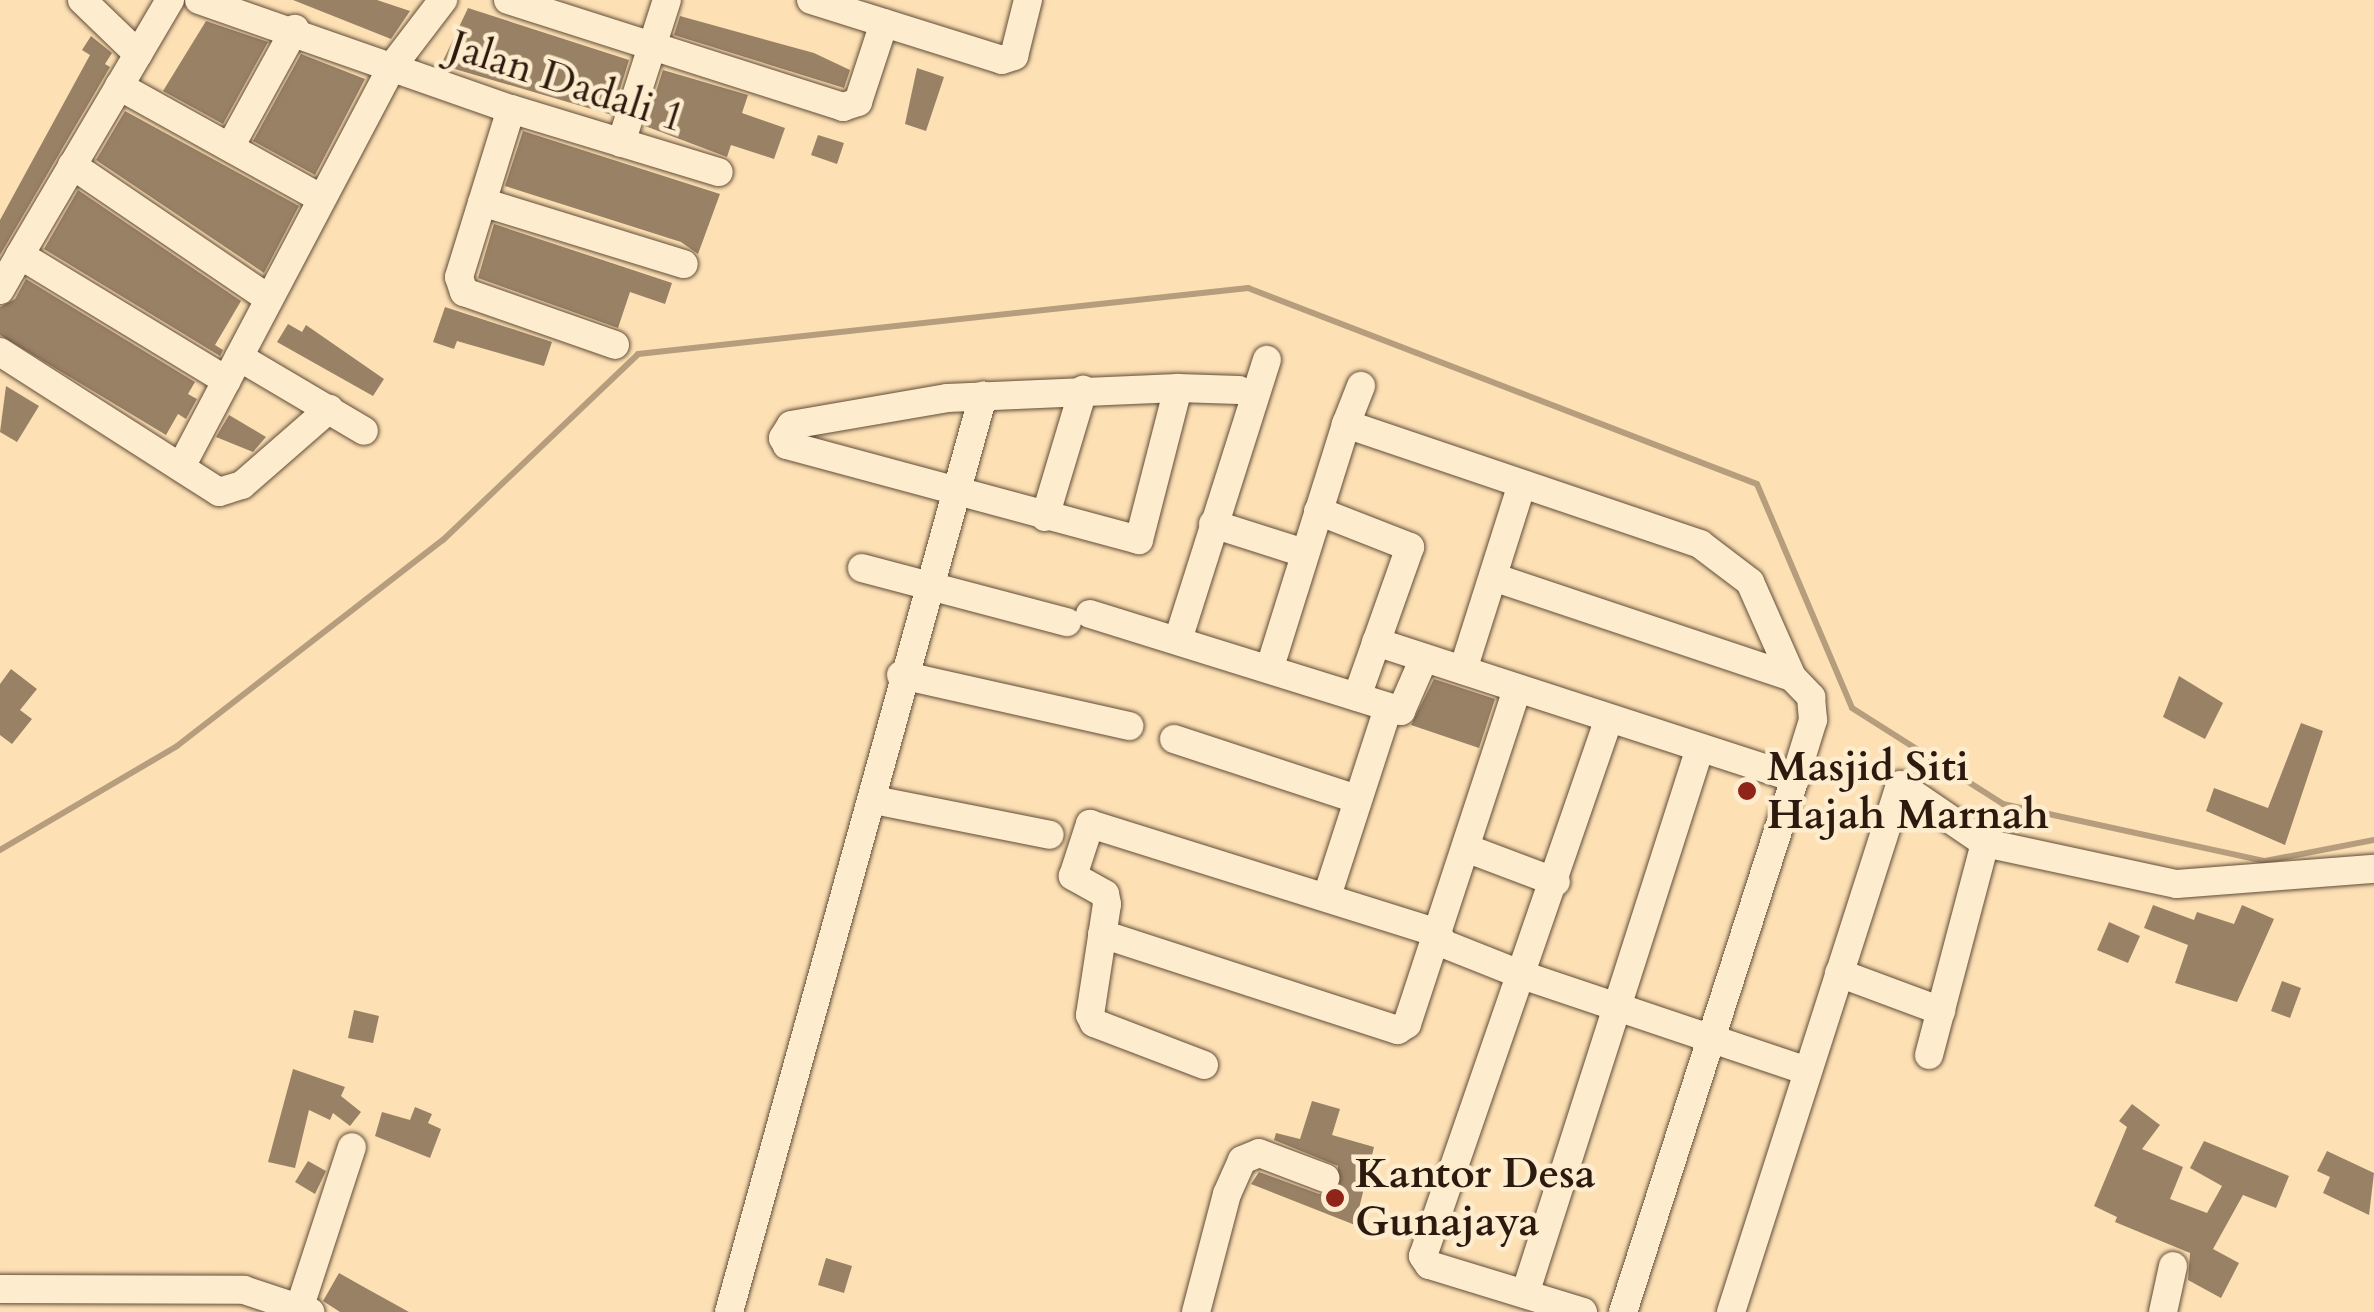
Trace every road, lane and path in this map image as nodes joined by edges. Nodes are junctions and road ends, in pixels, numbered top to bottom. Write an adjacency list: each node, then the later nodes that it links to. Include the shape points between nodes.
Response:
1 (82, 0): 12 (street)
2 (170, 0): 12 (street)
3 (199, 0): 10 (street, Jalan Dadali 1)
4 (443, 0): 13 (street)
5 (508, 0): 11 (street)
6 (666, 0): 11 (street)
7 (811, 0): 9 (street)
8 (1028, 0): 9 (street, via 1008,60)
9 (884, 24): 11 (street, via 853,106)
10 (295, 29): 13 (street, Jalan Dadali 1); 17 (street)
11 (651, 48): 16 (street)
12 (138, 54): 14 (street)
13 (391, 68): 15 (street, Jalan Dadali 1); 20 (street)
14 (119, 86): 17 (street); 18 (street)
15 (510, 109): 16 (street, Jalan Dadali 1); 21 (street)
16 (621, 142): 19 (street, Jalan Dadali 1)
17 (230, 147): 20 (street)
18 (72, 165): 22 (street); 25 (street)
19 (719, 172)
20 (320, 198): 25 (street)
21 (482, 202): 23 (street); 26 (street, via 460,277 464,292)
22 (20, 255): 24 (street); 29 (street)
23 (684, 264)
24 (0, 290)
25 (270, 300): 29 (street)
26 (614, 345)
27 (0, 352): 38 (street)
28 (1268, 360): 43 (street)
29 (233, 369): 35 (street); 38 (street)
30 (1361, 386): 36 (street)
31 (1178, 388): 32 (street); 33 (street); 42 (street, via 1139,540)
32 (1083, 390): 34 (street); 42 (street)
33 (1239, 390)
34 (984, 396): 40 (street); 40 (street, via 791,425 783,432 787,445)
35 (329, 409): 37 (street); 38 (street, via 230,492)
36 (1346, 424): 39 (street); 41 (street)
37 (364, 431)
38 (182, 465)
39 (1522, 484): 46 (street); 54 (street, via 1700,544 1722,558 1750,582)
40 (953, 492): 42 (street); 47 (street)
41 (1318, 511): 44 (street); 49 (street, via 1410,547)
42 (1044, 517)
43 (1213, 524): 44 (street); 48 (street)
44 (1304, 553): 51 (street)
45 (862, 568): 47 (street)
46 (1492, 577): 52 (street); 54 (street)
47 (926, 585): 48 (street); 53 (street)
48 (1178, 640): 51 (street)
49 (1376, 642): 50 (street); 56 (street)
50 (1424, 658): 52 (street); 57 (street, via 1407,705)
51 (1270, 667): 56 (street)
52 (1464, 670): 55 (street)
53 (901, 676): 59 (street); 64 (street)
54 (1792, 677): 62 (street, via 1811,696 1812,720)
55 (1516, 692): 58 (street); 67 (street)
56 (1357, 696): 57 (street)
57 (1388, 708): 63 (street)
58 (1608, 721): 61 (street); 69 (street)
59 (1129, 726)
60 (1174, 739): 63 (street)
61 (1700, 748): 62 (street); 75 (street)
62 (1795, 778): 77 (street)
63 (1358, 799): 70 (street)
64 (874, 800): 65 (street); 87 (street)
65 (1050, 834)
66 (1985, 843): 68 (street, via 2177,884); 73 (street, via 1900,785); 76 (street)
67 (1466, 848): 69 (street); 71 (street)
68 (2374, 869)
69 (1556, 882): 74 (street)
70 (1327, 896): 71 (street); 72 (street, via 1090,824 1073,876 1105,894)
71 (1438, 933): 72 (street, via 1398,1030); 74 (street, via 1444,944)
72 (1102, 934): 79 (street, via 1089,1007 1094,1023)
73 (1839, 973): 76 (street); 80 (street)
74 (1525, 976): 75 (street); 85 (street, via 1423,1256 1428,1264)
75 (1618, 1007): 77 (street); 85 (street)
76 (1941, 1011): 78 (street)
77 (1710, 1036): 80 (street); 90 (street)
78 (1928, 1054)
79 (1204, 1064)
80 (1807, 1071): 91 (street)
81 (352, 1147): 86 (street)
82 (1325, 1178): 88 (street, via 1259,1153 1242,1160 1226,1194)
83 (2172, 1266): 92 (street)
84 (0, 1289): 86 (street, via 244,1290)
85 (1525, 1294): 89 (street)
86 (305, 1309)
87 (729, 1312)
88 (1196, 1312)
89 (1583, 1312)
90 (1623, 1312)
91 (1731, 1312)
92 (2163, 1312)

